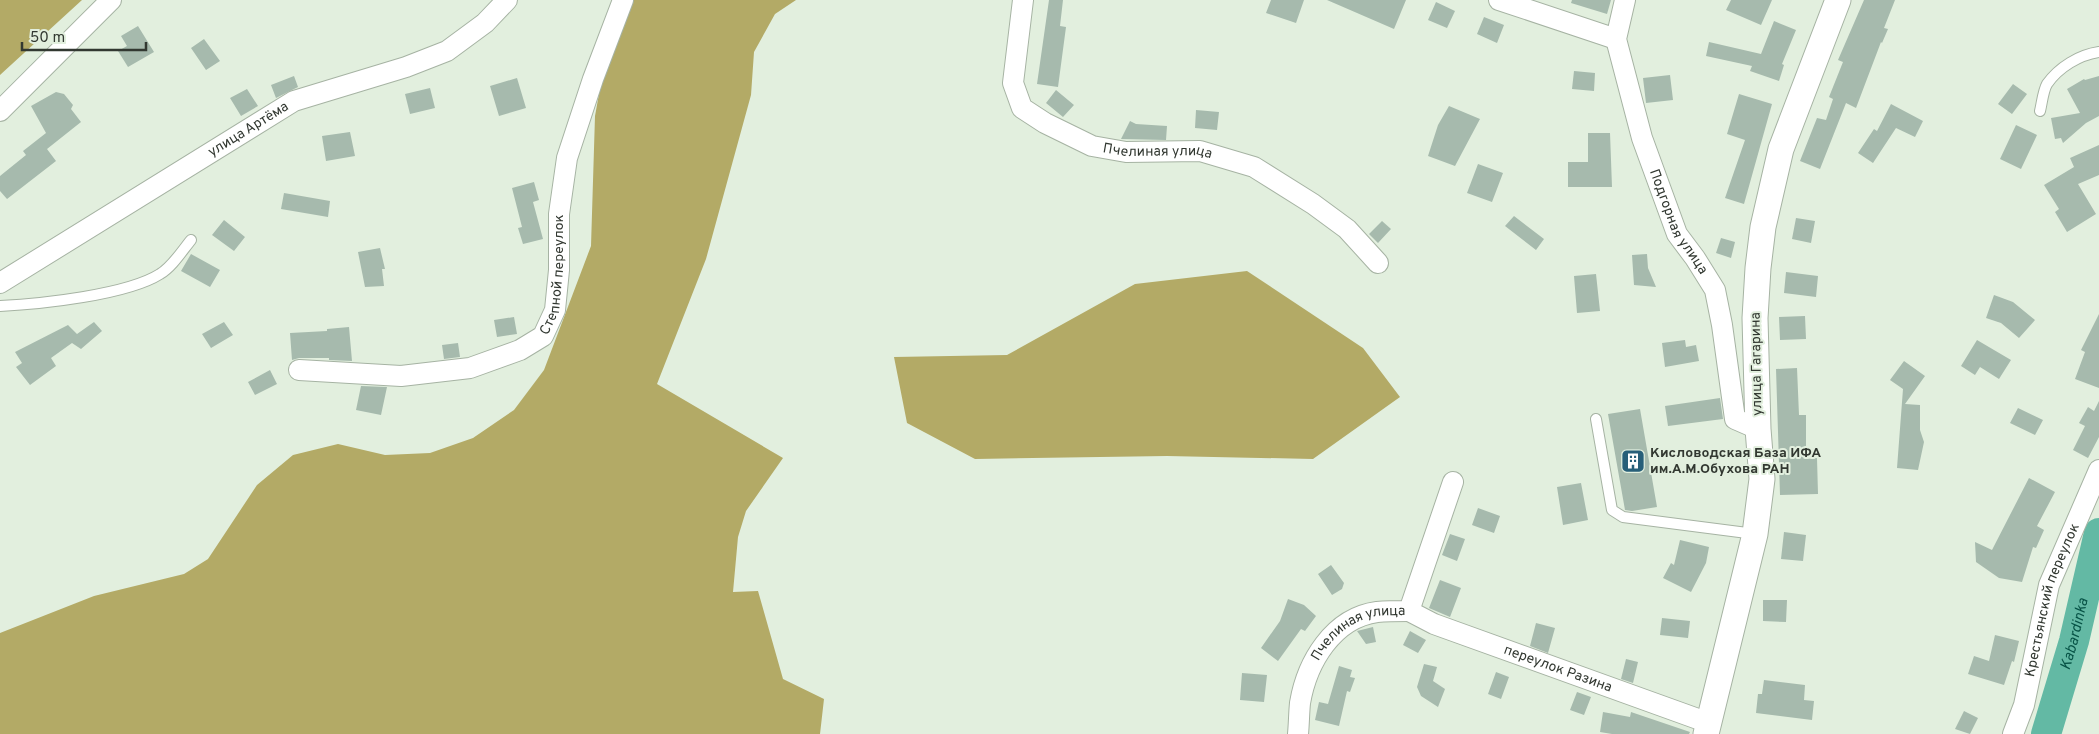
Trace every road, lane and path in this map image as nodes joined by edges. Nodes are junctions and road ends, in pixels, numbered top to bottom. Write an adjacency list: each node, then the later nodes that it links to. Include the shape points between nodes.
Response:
1 (111, 0): 10 (street)
2 (507, 0): 14 (street, улица Артёма, via 485,23 447,51 294,102)
3 (623, 0): 16 (street, Степной переулок, via 567,158 559,214 555,310 543,336 520,350 470,368 401,376)
4 (1023, 0): 13 (street, Пчелиная улица, via 1013,83 1022,108 1092,146 1126,152 1200,151 1254,167 1348,230)
5 (1499, 0): 8 (street)
6 (1625, 0): 8 (street, Подгорная улица)
7 (1838, 0): 18 (street, улица Гагарина, via 1780,149 1763,227 1755,318)
8 (1616, 39): 18 (street, Подгорная улица, via 1642,138 1677,234 1715,290 1735,419)
9 (2099, 52): 11 (lane, via 2086,54 2062,68 2047,85)
10 (0, 111)
11 (2040, 111)
12 (191, 240): 15 (lane, via 162,274 135,286 65,299)
13 (1378, 263)
14 (0, 283)
15 (0, 306)
16 (299, 370)
17 (1596, 419): 21 (lane, via 1612,510 1623,517)
18 (1758, 429): 21 (street, улица Гагарина, via 1762,479)
19 (2099, 470): 25 (street, Крестьянский переулок, via 2049,585 2024,705)
20 (1453, 482): 22 (street, Пчелиная улица)
21 (1755, 534): 23 (street, улица Гагарина)
22 (1408, 611): 23 (street, переулок Разина, via 1434,624); 24 (street, Пчелиная улица, via 1376,612 1347,622 1322,645 1307,678 1300,704)
23 (1708, 729)
24 (1298, 734)
25 (2014, 734)

